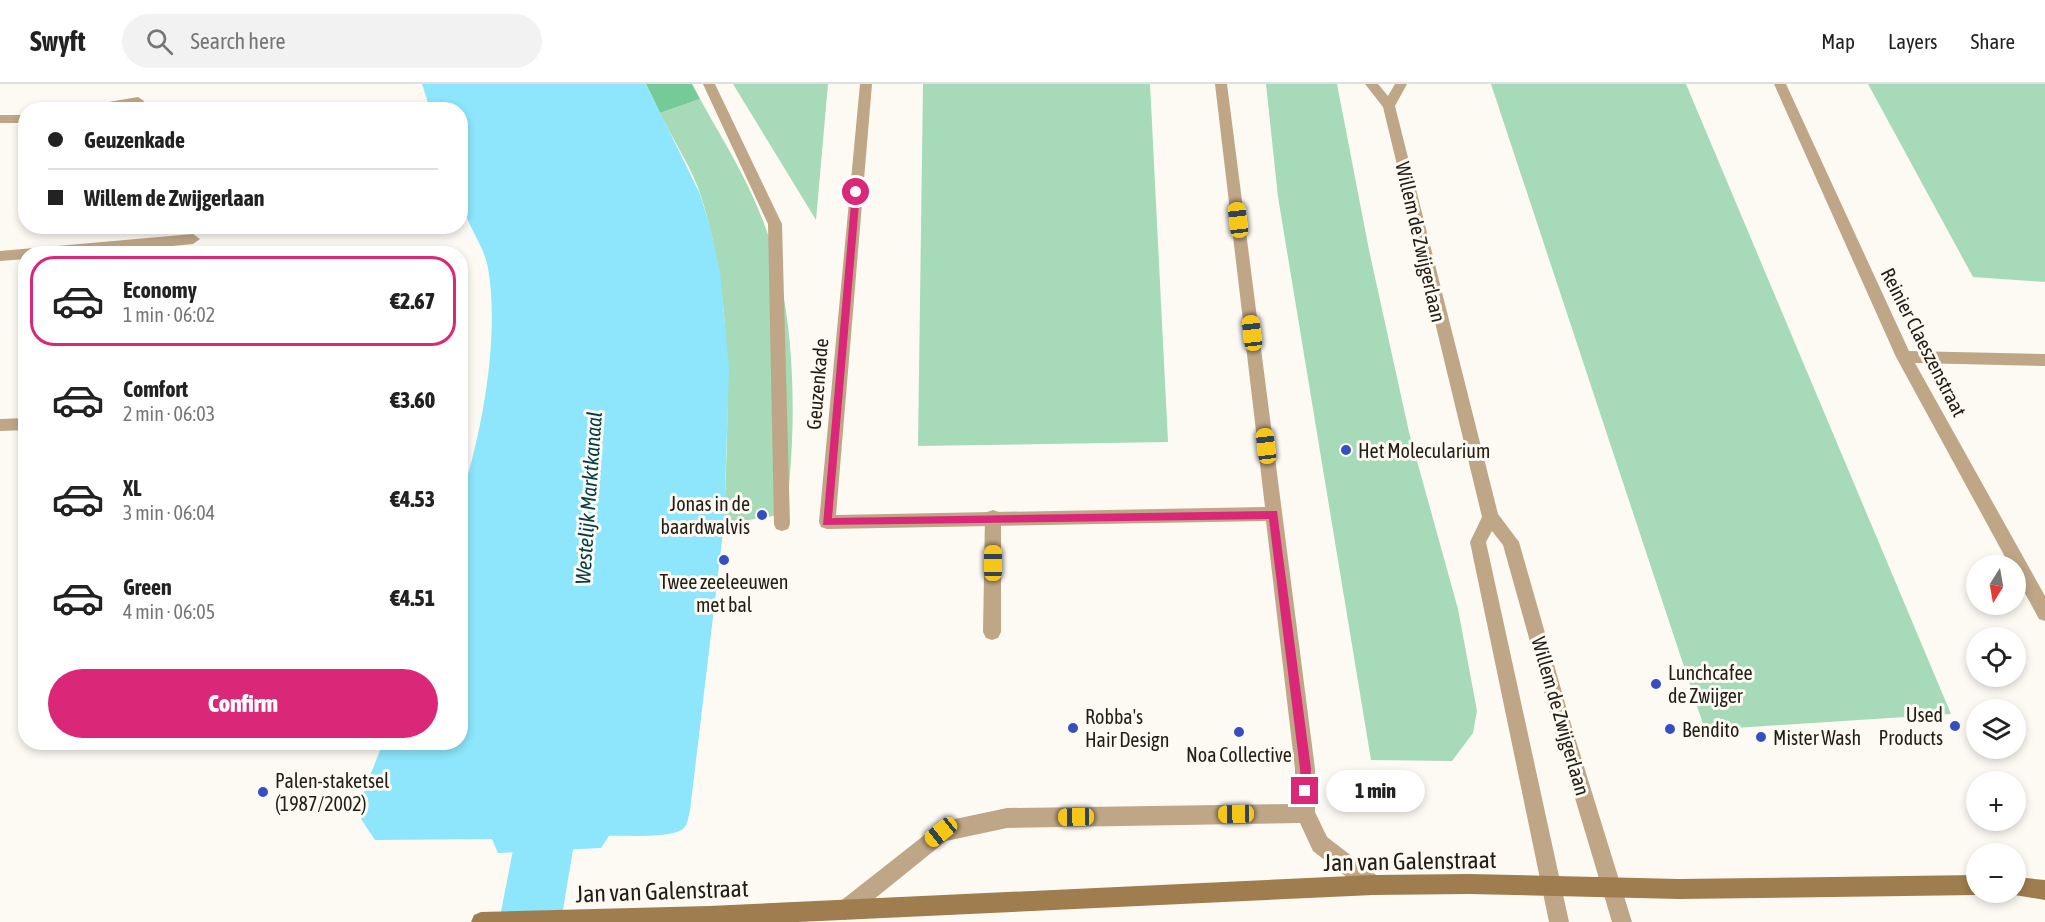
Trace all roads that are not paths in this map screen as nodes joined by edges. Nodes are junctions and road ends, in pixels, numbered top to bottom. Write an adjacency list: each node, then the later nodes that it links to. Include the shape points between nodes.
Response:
1 (709, 84): 23 (street, Geuzenkade, via 775,225)
2 (866, 84): 21 (street, Geuzenkade, via 826,522)
3 (1221, 84): 20 (street)
4 (1371, 84): 9 (street, Willem de Zwijgerlaan)
5 (1401, 84): 9 (street)
6 (1780, 84): 16 (street, Reinier Claeszenstraat)
7 (138, 101): 8 (street)
8 (132, 102)
9 (1389, 106): 22 (street, Willem de Zwijgerlaan)
10 (0, 119): 11 (street)
11 (18, 119)
12 (193, 239): 13 (street)
13 (116, 246)
14 (18, 255): 15 (street)
15 (0, 256)
16 (1905, 357): 17 (street); 24 (street, Reinier Claeszenstraat)
17 (2045, 360)
18 (18, 424): 19 (street)
19 (0, 425)
20 (1274, 514): 21 (street, Geuzenkade); 26 (street, via 1305,769)
21 (993, 517): 25 (street)
22 (1490, 517): 29 (street, Willem de Zwijgerlaan, via 1478,542); 30 (street, Willem de Zwijgerlaan, via 1511,542)
23 (782, 524)
24 (2045, 613)
25 (992, 632)
26 (1305, 813): 27 (street, via 1320,844); 33 (street, via 1007,818 941,832)
27 (1372, 885): 29 (main road, Jan van Galenstraat); 33 (main road, Jan van Galenstraat)
28 (1966, 885): 30 (main road, Jan van Galenstraat)
29 (1553, 888): 30 (main road, Jan van Galenstraat); 35 (street, Willem de Zwijgerlaan)
30 (1613, 888): 36 (street, Willem de Zwijgerlaan)
31 (2026, 888): 32 (main road)
32 (2045, 890)
33 (845, 910): 34 (main road, Jan van Galenstraat)
34 (482, 922)
35 (1559, 922)
36 (1622, 922)

